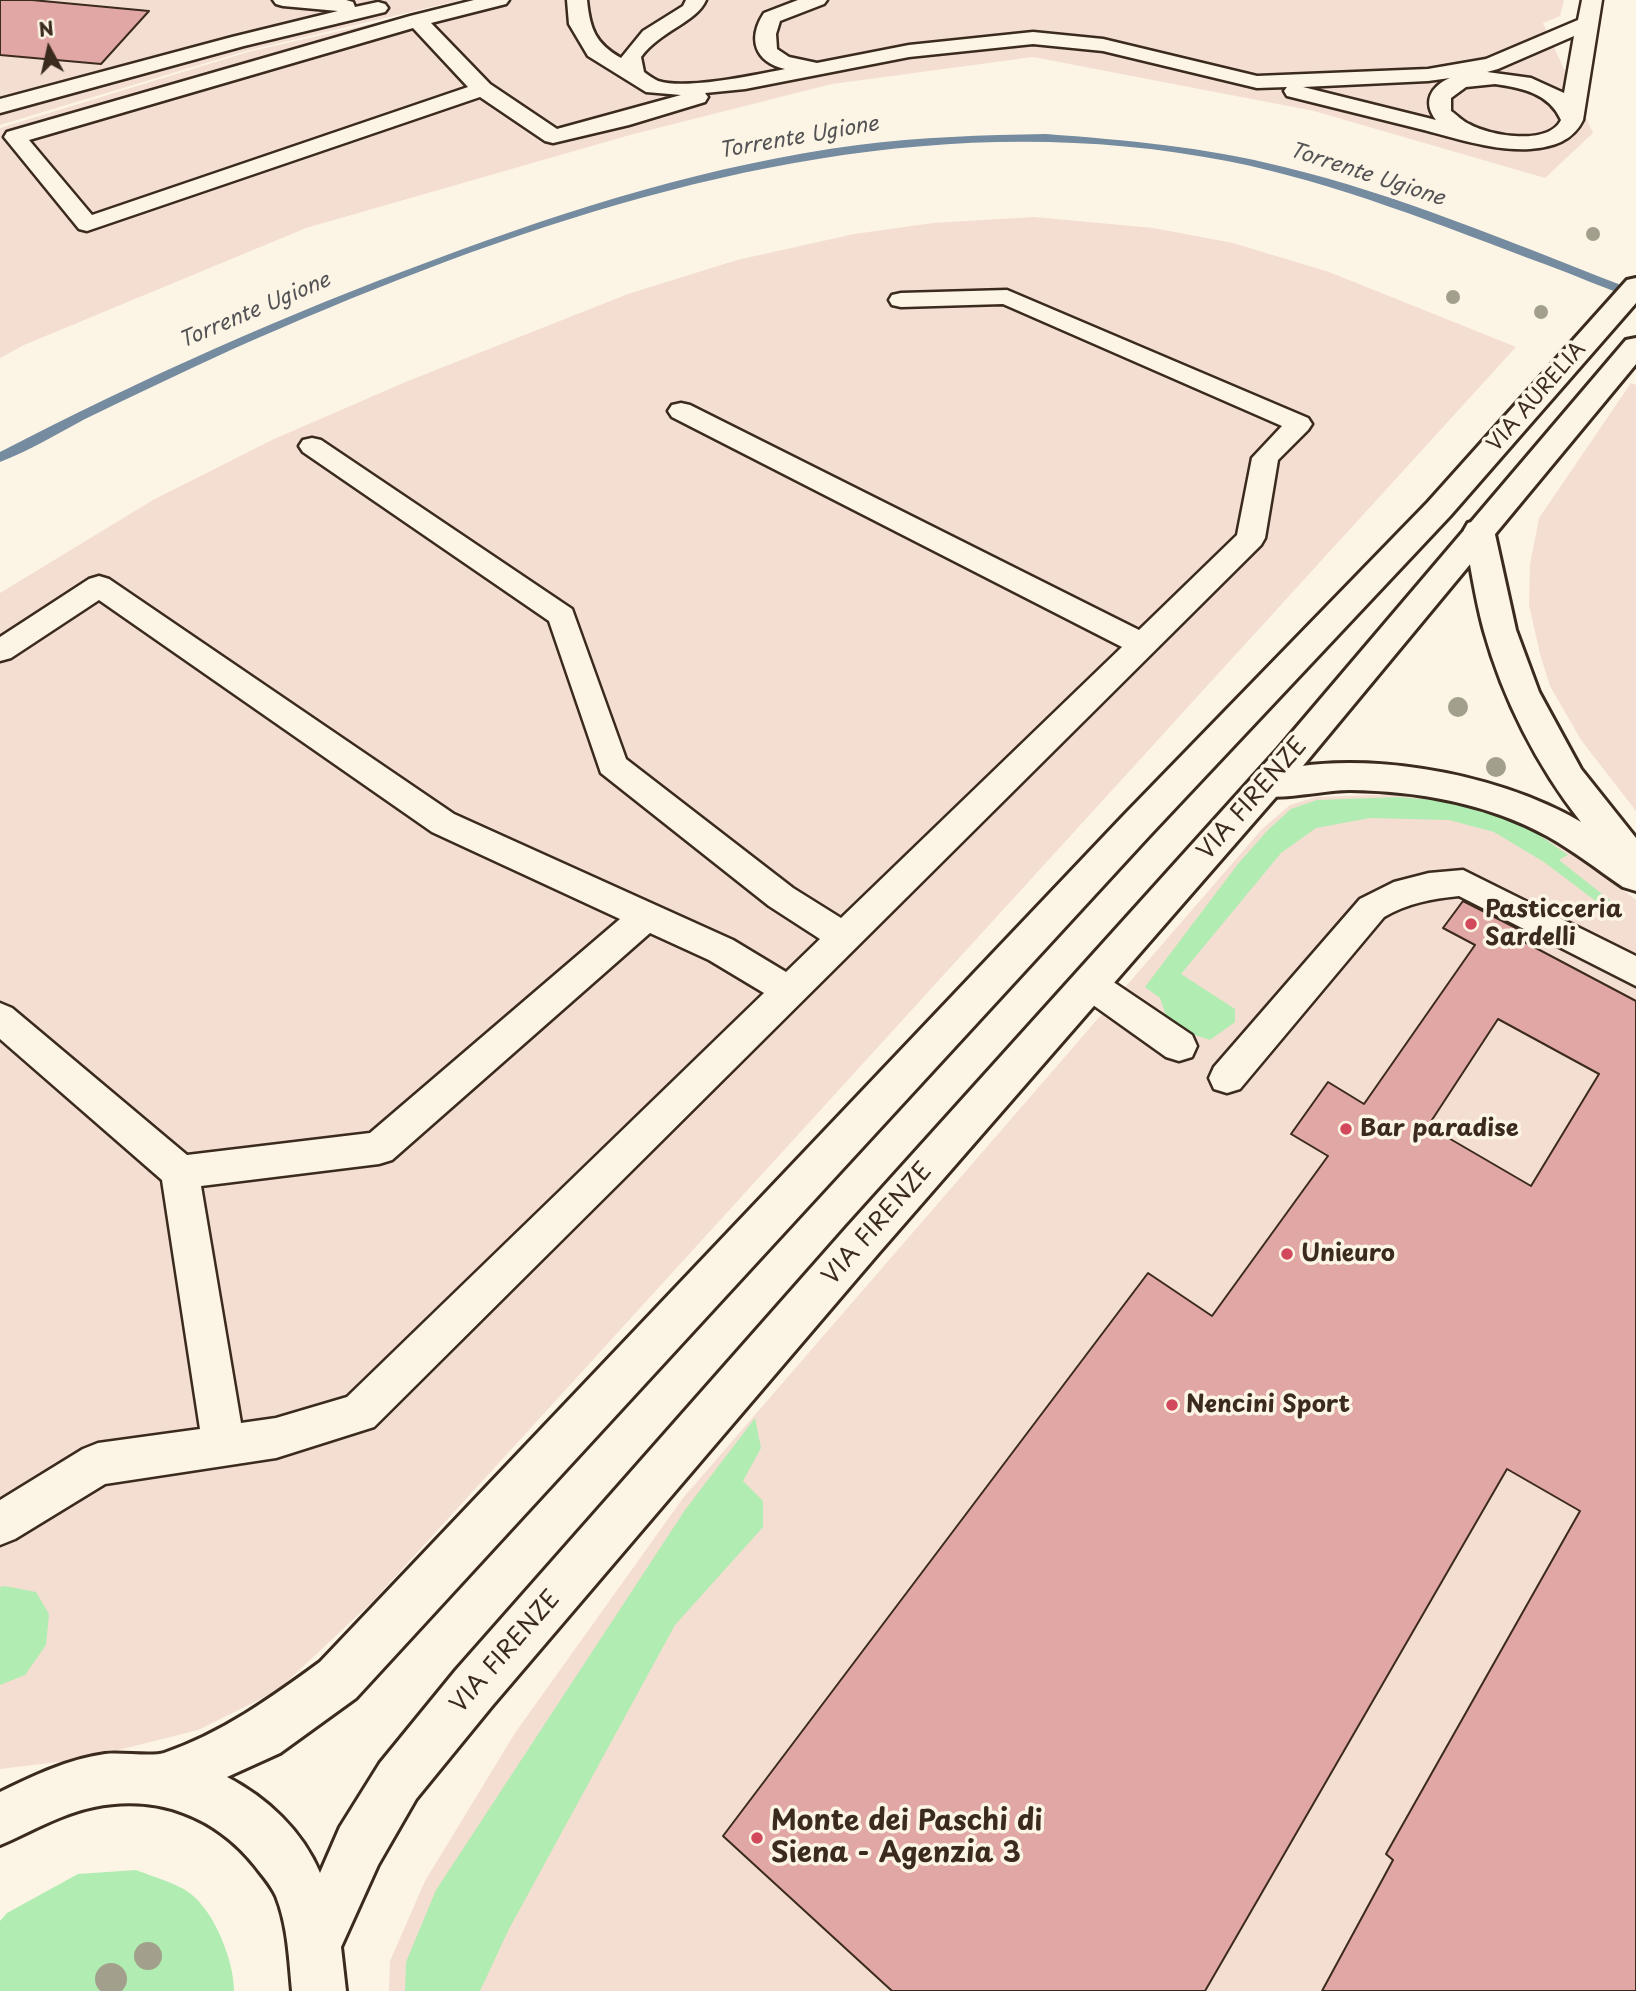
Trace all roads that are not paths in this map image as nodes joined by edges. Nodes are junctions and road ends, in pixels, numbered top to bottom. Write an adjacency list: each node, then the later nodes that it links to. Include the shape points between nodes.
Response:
1 (283, 0): 8 (lane)
2 (499, 0): 9 (lane)
3 (576, 0): 12 (lane, via 579,24 594,52)
4 (696, 0): 12 (lane, via 692,10 669,20 640,42 631,57)
5 (817, 0): 11 (lane, via 771,17 766,34 767,52 783,62)
6 (1592, 0): 10 (lane)
7 (399, 3): 8 (lane)
8 (373, 9): 16 (lane)
9 (417, 20): 15 (lane); 15 (lane, via 15,137 88,224)
10 (1587, 23): 13 (lane, via 1491,65 1428,75); 17 (lane)
11 (814, 68): 13 (lane, via 909,51 1033,38 1103,45); 14 (lane)
12 (634, 76): 14 (lane, via 654,87)
13 (1258, 82): 18 (lane)
14 (745, 83): 15 (lane, via 553,136)
15 (482, 89)
16 (0, 106)
17 (1571, 118): 18 (lane, via 1561,135 1532,144); 18 (lane, via 1559,99 1531,85 1495,78 1470,80 1450,86 1438,102 1447,120)
18 (1474, 136)
19 (1636, 286): 41 (main road, VIA AURELIA, via 1439,509 338,1680 262,1735)
20 (901, 300): 25 (lane, via 1007,297 1299,424 1265,458 1251,538)
21 (1628, 356): 24 (main road, VIA AURELIA)
22 (681, 411): 25 (lane)
23 (312, 446): 31 (lane, via 562,616 612,765 780,897)
24 (1479, 530): 27 (main road, VIA FIRENZE); 28 (main road, via 1501,631 1528,705 1560,765 1598,821)
25 (1143, 645): 31 (lane)
26 (0, 651): 30 (lane, via 99,586 443,823)
27 (1266, 785): 29 (main road, via 1358,778 1461,791 1552,822); 33 (main road, VIA FIRENZE)
28 (1636, 861)
29 (1636, 877)
30 (646, 916): 34 (lane, via 721,950); 38 (lane, via 379,1148)
31 (844, 937): 34 (lane)
32 (1636, 972): 37 (lane, via 1463,883 1417,889 1372,908)
33 (1091, 985): 36 (lane); 43 (main road, VIA FIRENZE, via 826,1283 398,1781 359,1846)
34 (789, 991): 39 (lane, via 359,1413 276,1438)
35 (0, 1018): 38 (lane)
36 (1179, 1046)
37 (1227, 1078)
38 (180, 1172): 39 (lane)
39 (224, 1446): 40 (lane, via 98,1464)
40 (0, 1524)
41 (164, 1779): 42 (main road, via 109,1779 53,1792); 43 (main road, via 218,1797 263,1831 297,1880)
42 (0, 1819)
43 (317, 1967)

